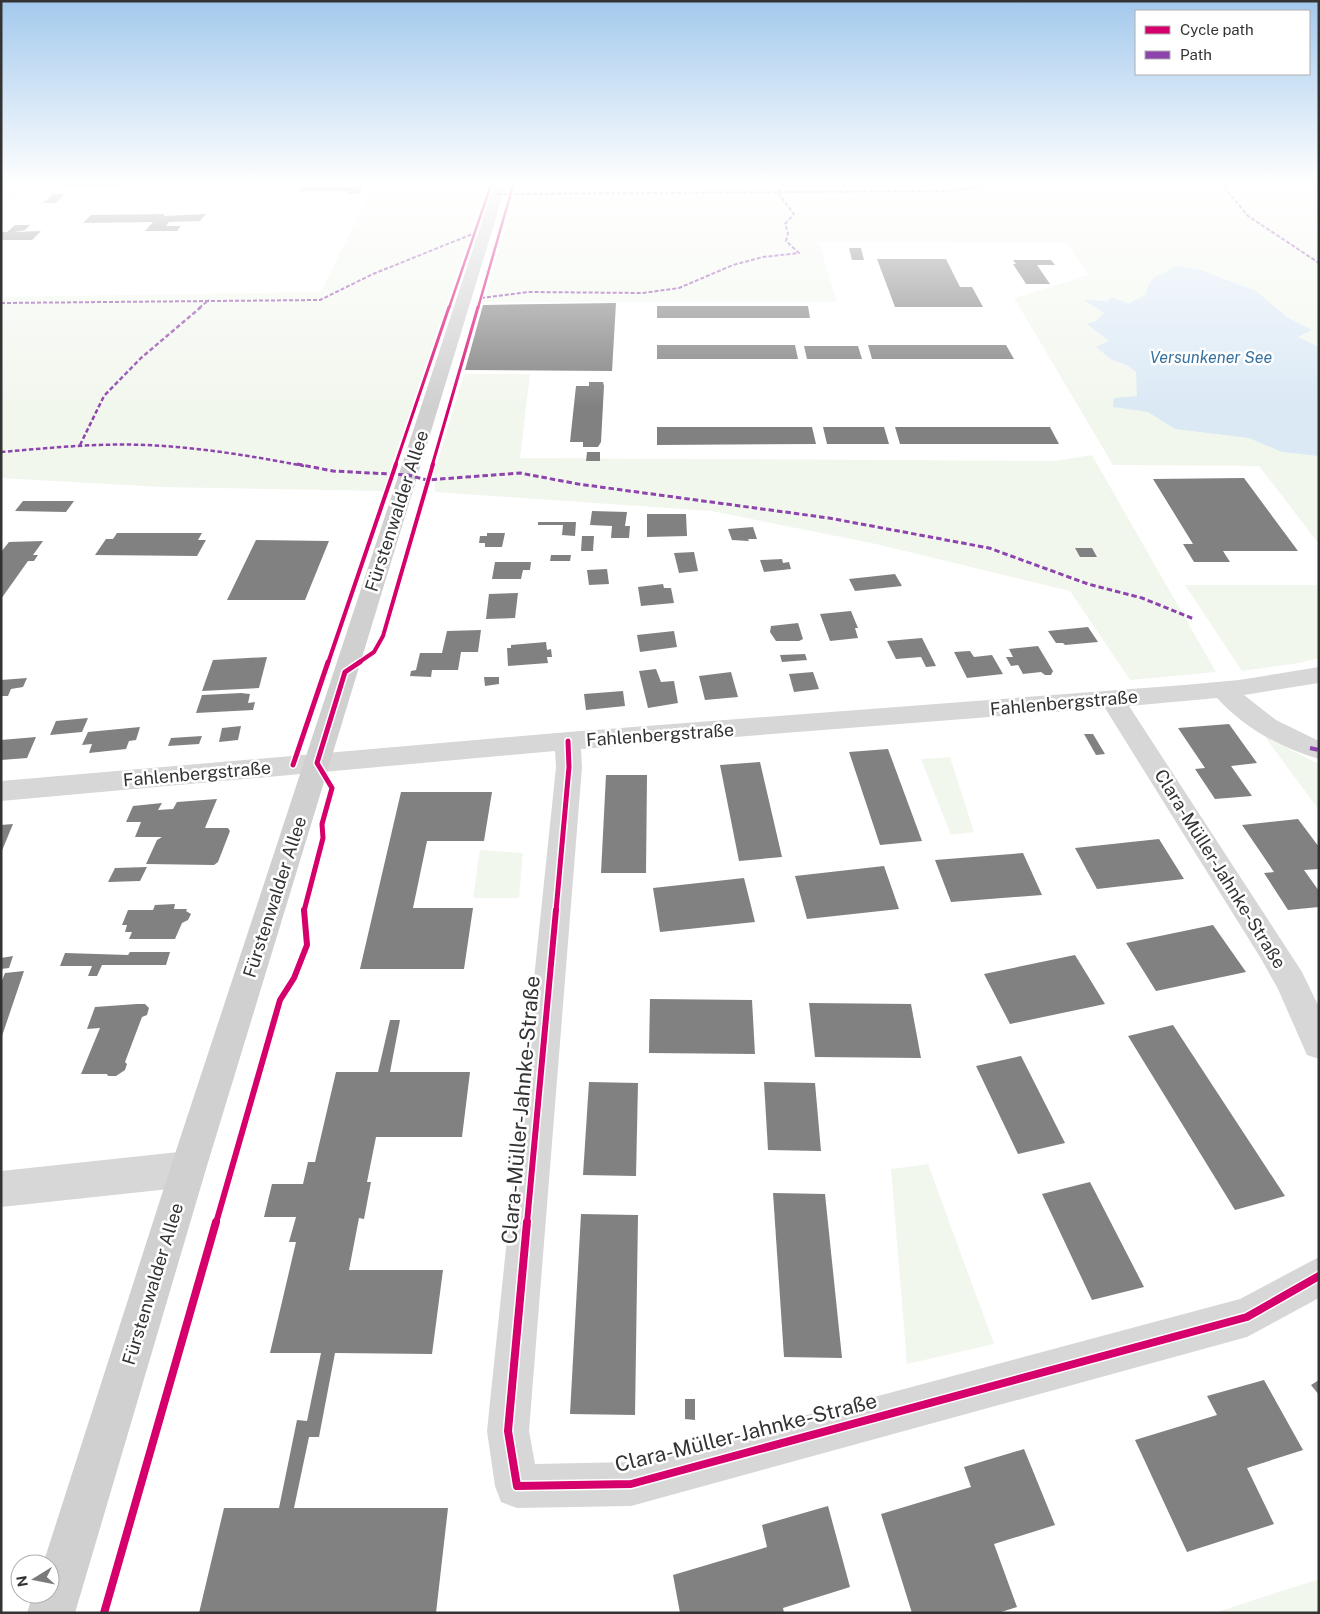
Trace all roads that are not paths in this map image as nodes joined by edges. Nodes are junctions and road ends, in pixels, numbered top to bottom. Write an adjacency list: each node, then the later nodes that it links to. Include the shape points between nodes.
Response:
1 (477, 257): 7 (main road, Fürstenwalder Allee)
2 (1319, 675): 3 (street, Fahlenbergstraße)
3 (1223, 689): 4 (street, Fahlenbergstraße); 6 (street, via 1230,698 1279,732)
4 (1112, 699): 5 (street, Fahlenbergstraße); 9 (street, Clara-Müller-Jahnke-Straße, via 1271,948 1291,982)
5 (568, 741): 7 (street, Fahlenbergstraße); 12 (street, Clara-Müller-Jahnke-Straße, via 570,768 508,1431 517,1486 631,1484 1247,1317)
6 (1319, 750)
7 (317, 763): 8 (street, Fahlenbergstraße); 10 (main road, Fürstenwalder Allee)
8 (1, 791)
9 (1319, 1044)
10 (188, 1169): 11 (street); 13 (main road, Fürstenwalder Allee)
11 (1, 1189)
12 (1319, 1276)
13 (51, 1613)

